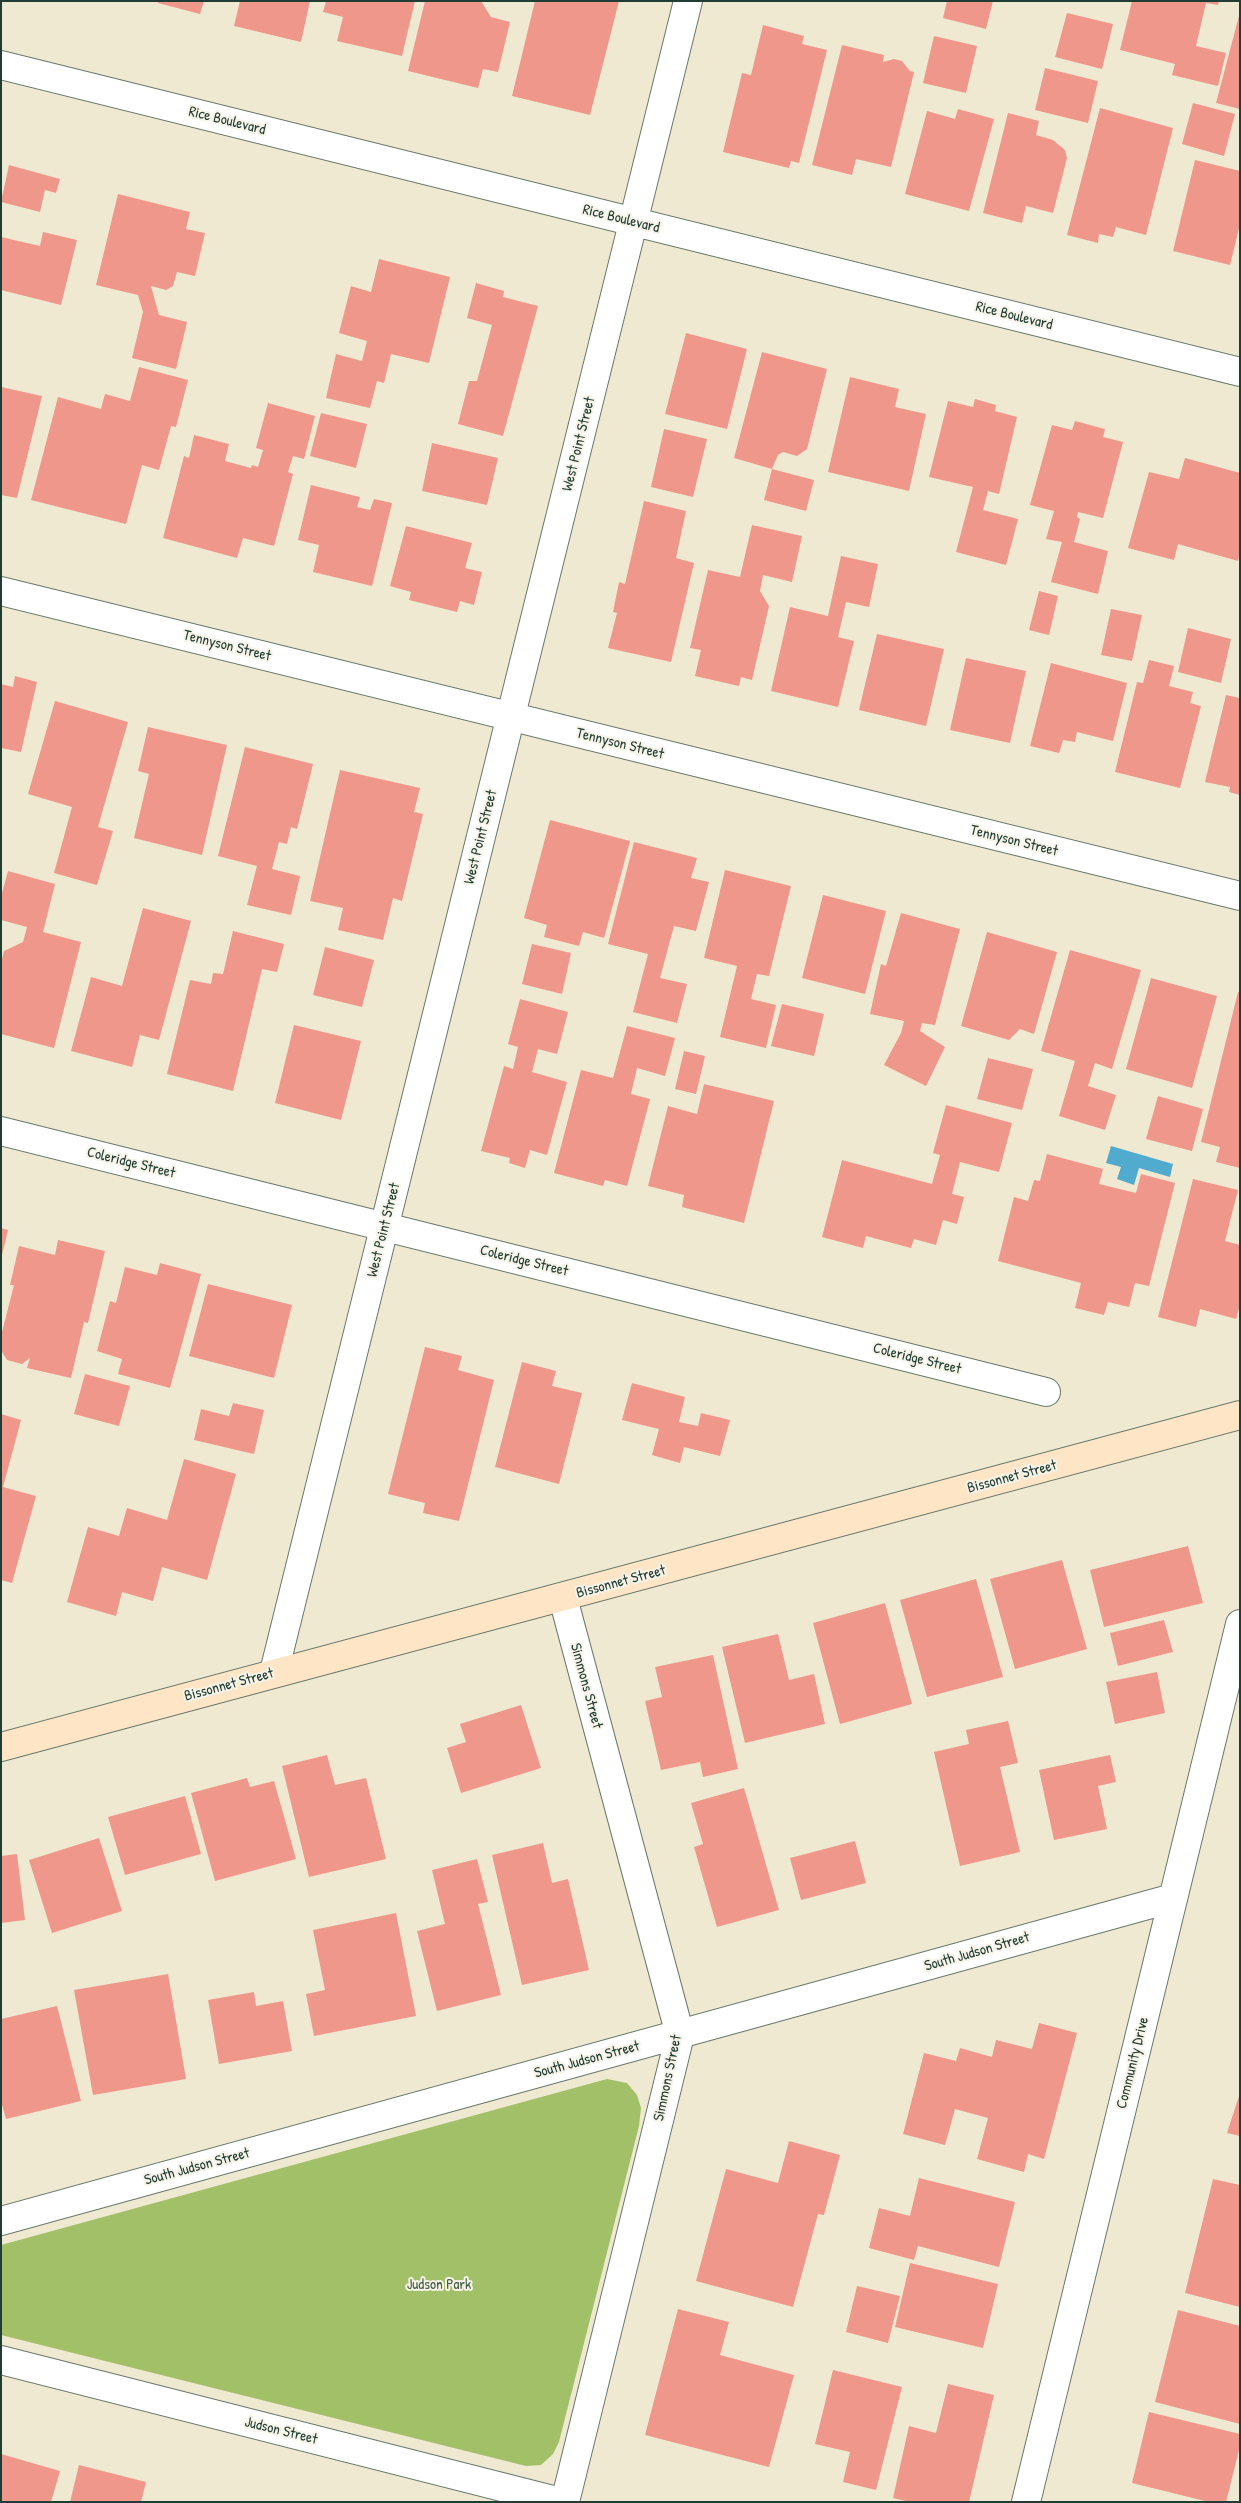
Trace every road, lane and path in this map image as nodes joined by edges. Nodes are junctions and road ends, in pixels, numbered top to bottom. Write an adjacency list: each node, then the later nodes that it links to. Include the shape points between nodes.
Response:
1 (688, 1): 3 (street, West Point Street)
2 (1, 65): 3 (street, Rice Boulevard)
3 (634, 222): 4 (street, Rice Boulevard); 6 (street, West Point Street)
4 (1240, 372)
5 (1, 591): 6 (street, Tennyson Street)
6 (511, 716): 7 (street, Tennyson Street); 9 (street, West Point Street)
7 (1240, 896)
8 (1, 1131): 9 (street, Coleridge Street)
9 (385, 1226): 10 (street, Coleridge Street); 14 (street, West Point Street)
10 (1046, 1392)
11 (1240, 1416): 12 (main road, Bissonnet Street)
12 (563, 1598): 14 (main road, Bissonnet Street); 17 (street, Simmons Street)
13 (1240, 1624): 16 (street, Community Drive)
14 (274, 1672): 15 (main road, Bissonnet Street)
15 (1, 1747)
16 (1173, 1898): 17 (street, South Judson Street); 22 (street, Community Drive)
17 (680, 2035): 18 (street, South Judson Street); 21 (street, Simmons Street)
18 (1, 2221)
19 (1, 2360): 20 (street, Judson Street)
20 (561, 2502)
21 (565, 2502)
22 (1026, 2502)

